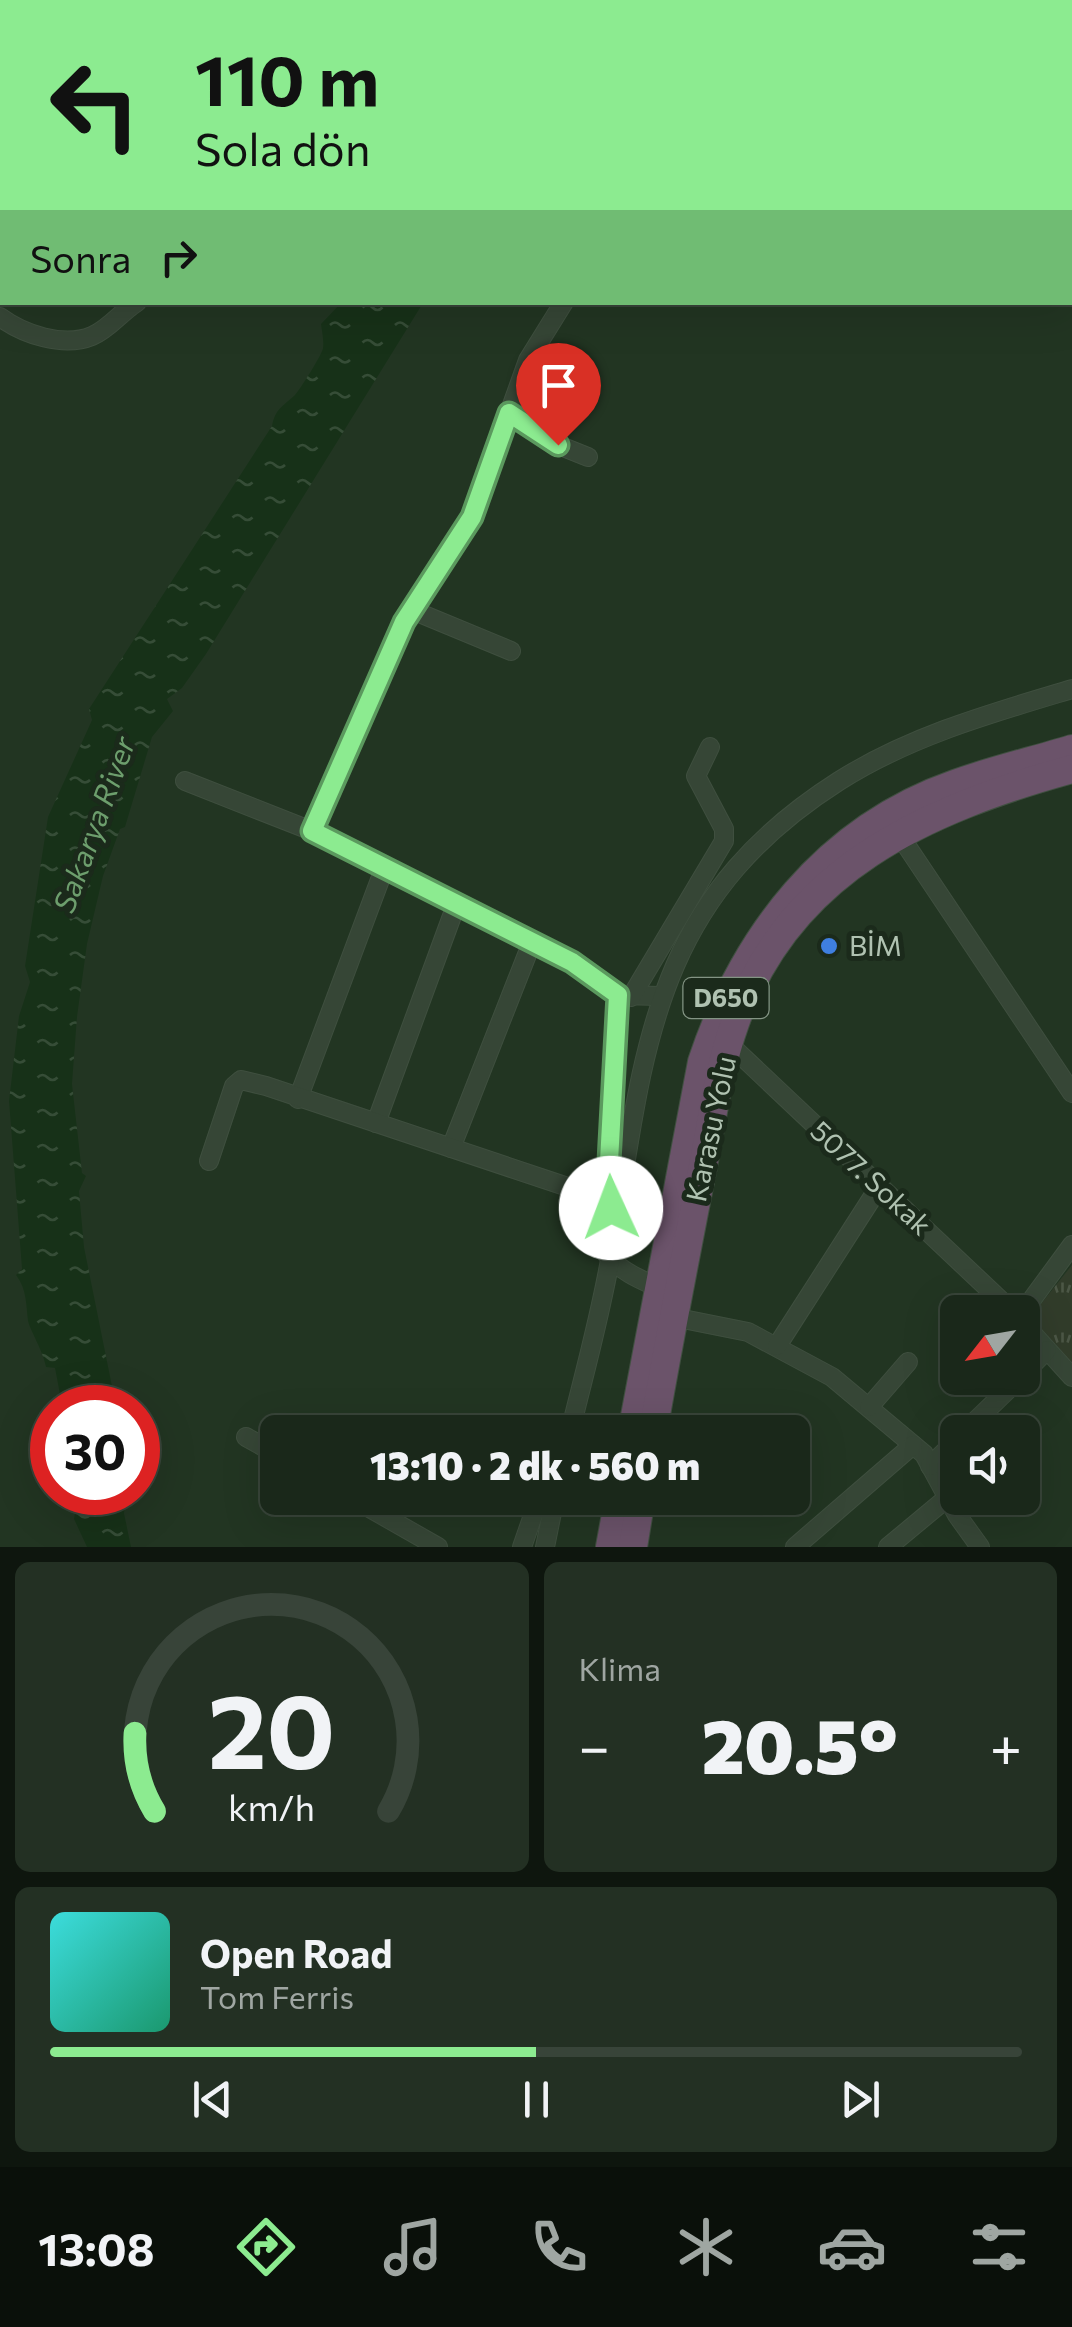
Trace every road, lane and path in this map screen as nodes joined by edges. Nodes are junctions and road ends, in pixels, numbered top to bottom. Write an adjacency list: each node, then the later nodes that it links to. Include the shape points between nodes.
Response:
1 (133, 305): 3 (street, via 90,337 71,340 45,338)
2 (562, 305): 4 (street, via 528,360)
3 (0, 317)
4 (509, 413): 5 (street); 6 (street, via 472,517)
5 (588, 457)
6 (412, 610): 7 (street); 13 (street)
7 (510, 651)
8 (1072, 689): 19 (street, via 926,737 813,800 717,891)
9 (710, 747): 18 (street, via 696,776 724,828 724,841)
10 (1072, 749): 30 (highway, Karasu Yolu / D650, via 918,799 873,823 791,894 751,948 718,1014 702,1062)
11 (1072, 770): 14 (highway, Karasu Yolu / D650, via 973,799)
12 (185, 781): 13 (street)
13 (312, 831): 15 (street)
14 (898, 833): 20 (highway, Karasu Yolu / D650, via 843,872 789,924 750,988); 21 (street)
15 (384, 869): 16 (street); 22 (street)
16 (456, 905): 17 (street); 23 (street)
17 (532, 942): 18 (street); 24 (street)
18 (625, 996): 19 (street); 27 (street, via 608,1180)
19 (660, 996): 27 (street)
20 (729, 1044): 26 (street, 5077. Sokak); 33 (highway, Karasu Yolu / D650)
21 (1072, 1093)
22 (298, 1099): 23 (street); 25 (street, via 239,1081)
23 (376, 1123): 24 (street)
24 (451, 1148): 29 (street, via 570,1190)
25 (209, 1161)
26 (879, 1187): 31 (street, 5077. Sokak); 35 (street)
27 (614, 1236): 29 (street)
28 (1072, 1246): 32 (street)
29 (610, 1259): 30 (street); 42 (street)
30 (659, 1288): 43 (highway, Karasu Yolu / D650)
31 (995, 1295)
32 (1035, 1295)
33 (673, 1317): 35 (street, via 748,1332); 44 (highway, Karasu Yolu / D650)
34 (1040, 1342): 36 (street)
35 (777, 1346): 41 (street)
36 (1047, 1350): 37 (street); 39 (street)
37 (1040, 1357)
38 (908, 1362): 41 (street)
39 (1072, 1377)
40 (1002, 1395): 45 (street)
41 (869, 1407): 48 (street)
42 (574, 1415)
43 (635, 1415)
44 (656, 1415)
45 (981, 1415)
46 (246, 1437): 47 (street)
47 (260, 1445)
48 (913, 1445): 50 (street); 64 (street)
49 (940, 1456): 50 (street)
50 (930, 1466): 51 (street)
51 (940, 1485)
52 (940, 1504): 65 (street)
53 (382, 1515): 59 (street)
54 (533, 1515): 60 (street)
55 (552, 1515): 61 (street)
56 (617, 1515): 62 (highway)
57 (639, 1515): 63 (highway)
58 (958, 1515): 66 (street)
59 (438, 1547)
60 (522, 1547)
61 (545, 1547)
62 (610, 1547)
63 (633, 1547)
64 (795, 1547)
65 (888, 1547)
66 (980, 1547)

